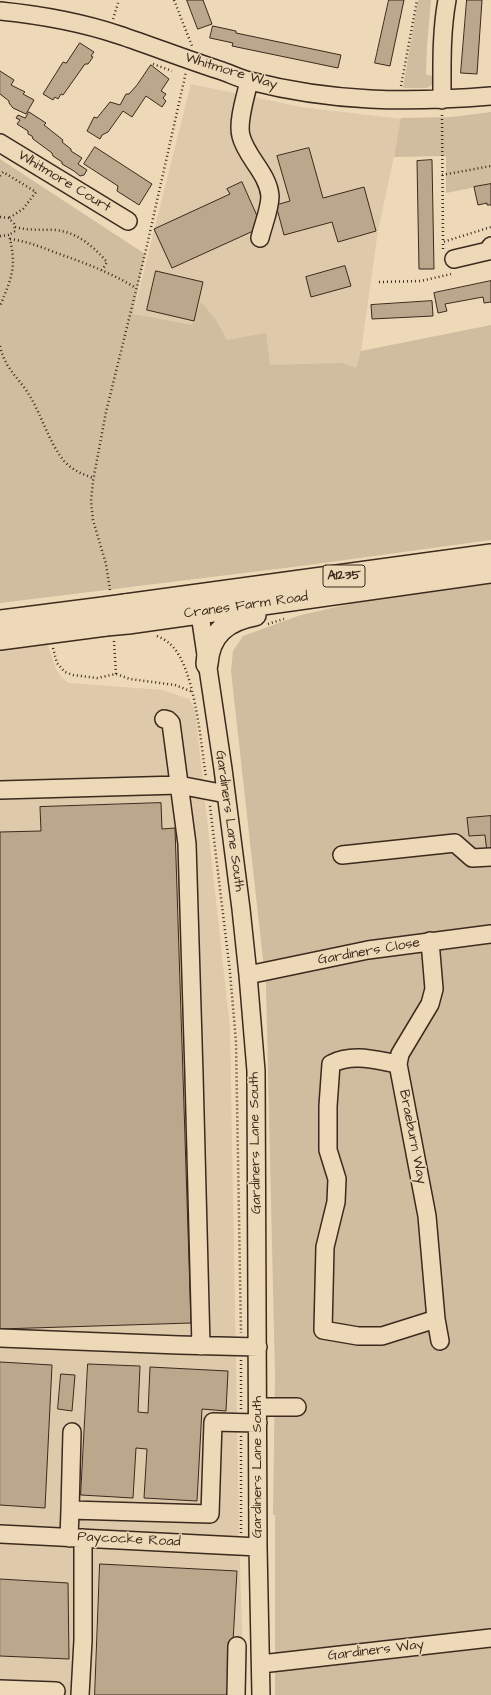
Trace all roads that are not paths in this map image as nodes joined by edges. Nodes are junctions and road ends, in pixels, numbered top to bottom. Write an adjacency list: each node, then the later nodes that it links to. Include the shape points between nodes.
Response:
1 (447, 0): 5 (street, via 442,47)
2 (0, 11): 3 (street, Whitmore Way, via 70,21 117,34 190,63)
3 (249, 81): 5 (street, Whitmore Way, via 350,99); 8 (street, via 240,135 247,152 266,181 270,197)
4 (491, 96): 5 (street, Whitmore Way)
5 (445, 107)
6 (0, 142): 7 (street, Whitmore Court)
7 (128, 221)
8 (260, 238)
9 (491, 246): 10 (street, via 488,251)
10 (455, 266)
11 (491, 556): 14 (main road, Cranes Farm Road / A1235)
12 (491, 572): 13 (main road, Cranes Farm Road / A1235)
13 (343, 592): 14 (main road, Cranes Farm Road / A1235); 18 (main road, A1235, via 233,622 215,637 210,645)
14 (198, 604): 15 (main road, Cranes Farm Road / A1235); 18 (street, Gardiners Lane South)
15 (115, 615): 16 (main road, Cranes Farm Road / A1235); 17 (main road, Cranes Farm Road / A1235)
16 (0, 621)
17 (0, 639)
18 (207, 664): 22 (street, Gardiners Lane South)
19 (164, 719): 20 (street, via 171,723)
20 (179, 785): 21 (street); 22 (street); 32 (street, via 186,844)
21 (0, 790)
22 (226, 794): 27 (street, Gardiners Lane South)
23 (342, 855): 24 (street, via 454,843 472,858)
24 (491, 857)
25 (491, 934): 26 (street, Gardiners Close)
26 (430, 942): 27 (street, Gardiners Close, via 368,950); 28 (street, via 434,989 430,1004 400,1054)
27 (248, 975): 33 (street, Gardiners Lane South, via 256,1071)
28 (398, 1064): 29 (street, Braeburn Way, via 427,1216); 29 (street, via 358,1058 341,1059 331,1064 328,1150 336,1179 336,1202 325,1247 323,1330 358,1336 382,1336)
29 (436, 1319): 31 (street, Braeburn Way)
30 (0, 1338): 32 (street)
31 (440, 1341)
32 (200, 1346): 33 (street)
33 (258, 1347): 35 (street, Gardiners Lane South)
34 (297, 1407): 35 (street)
35 (258, 1415): 37 (street, via 241,1423 213,1422 210,1514); 40 (street, Gardiners Lane South)
36 (72, 1432): 37 (street)
37 (70, 1510): 39 (street)
38 (0, 1534): 39 (street, Paycocke Road)
39 (76, 1538): 40 (street, Paycocke Road); 46 (street, via 83,1640)
40 (258, 1547): 43 (street, Gardiners Lane South)
41 (491, 1638): 43 (street, Gardiners Way)
42 (237, 1646): 47 (street)
43 (261, 1664): 48 (street, Gardiners Lane South)
44 (4, 1691): 45 (street)
45 (56, 1691)
46 (80, 1695)
47 (236, 1695)
48 (261, 1695)

